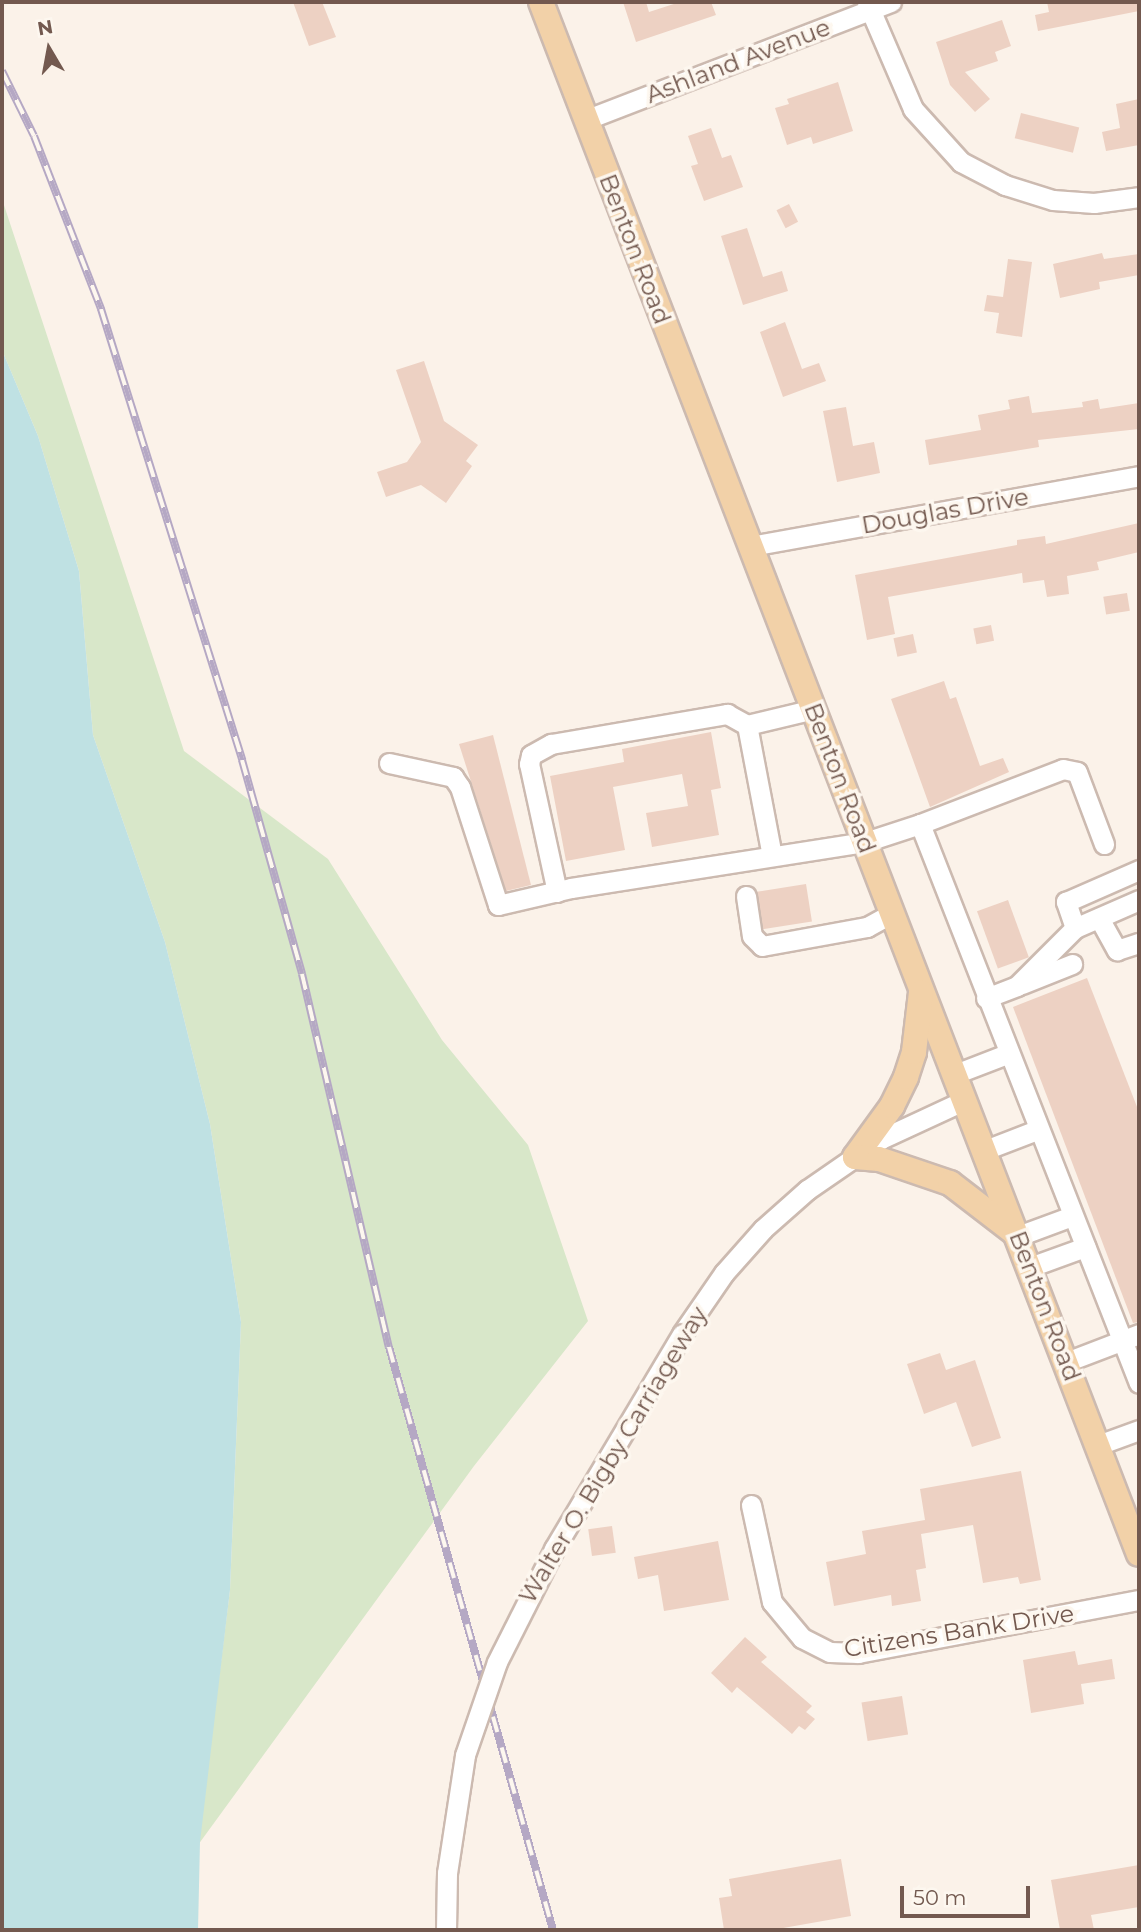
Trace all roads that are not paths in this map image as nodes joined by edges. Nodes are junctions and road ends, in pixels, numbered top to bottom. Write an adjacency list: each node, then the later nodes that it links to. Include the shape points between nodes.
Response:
1 (541, 2): 4 (main road, Benton Road)
2 (891, 2): 3 (street, Ashland Avenue)
3 (868, 6): 4 (street, Ashland Avenue); 5 (street, via 913,109 961,162 1005,185 1052,200 1084,203)
4 (585, 120): 7 (main road, Benton Road)
5 (1139, 197)
6 (1139, 476): 7 (street, Douglas Drive)
7 (751, 545): 8 (main road, Benton Road)
8 (814, 709): 9 (street); 12 (main road, Benton Road)
9 (747, 725): 14 (street); 16 (street, via 727,715 537,749 529,764)
10 (389, 763): 16 (street, via 453,777 498,905)
11 (920, 824): 12 (street); 13 (street, via 1063,769 1077,772); 26 (street)
12 (865, 842): 14 (street); 19 (main road, Benton Road)
13 (1104, 844)
14 (772, 856): 16 (street)
15 (1139, 870): 21 (street, via 1066,902)
16 (557, 892)
17 (746, 896): 19 (street, via 752,936 762,946 867,927)
18 (1139, 900): 20 (street)
19 (892, 913): 25 (main road, Benton Road)
20 (1099, 918): 21 (street); 22 (street, via 1117,950)
21 (1075, 929): 24 (street)
22 (1139, 943)
23 (1072, 964): 24 (street)
24 (1017, 986): 26 (street)
25 (921, 987): 28 (main road, Benton Road); 32 (main road, via 914,1052 906,1077 892,1106)
26 (986, 998): 27 (street)
27 (1007, 1054): 28 (street); 30 (street)
28 (955, 1074): 29 (main road, Benton Road)
29 (965, 1100): 31 (main road, Benton Road); 32 (street, Walter O. Bigby Carriageway, via 881,1139)
30 (1037, 1130): 31 (street); 33 (street)
31 (985, 1150): 34 (main road, Benton Road)
32 (855, 1157): 34 (main road, via 879,1159 950,1183); 45 (street, Walter O. Bigby Carriageway, bridge, via 807,1189 762,1229 724,1273 682,1334 554,1549 497,1662 465,1755 447,1873)
33 (1072, 1216): 34 (street); 35 (street)
34 (1018, 1236): 36 (main road, Benton Road)
35 (1085, 1247): 36 (street); 37 (street)
36 (1030, 1267): 38 (main road, Benton Road)
37 (1131, 1337): 38 (street); 39 (street)
38 (1066, 1362): 41 (main road, Benton Road)
39 (1139, 1383)
40 (1139, 1430): 41 (street)
41 (1098, 1445): 43 (main road, Benton Road)
42 (751, 1505): 44 (street, Citizens Bank Drive, via 772,1602 802,1638 830,1652 858,1653)
43 (1139, 1554)
44 (1139, 1600)
45 (446, 1930)

